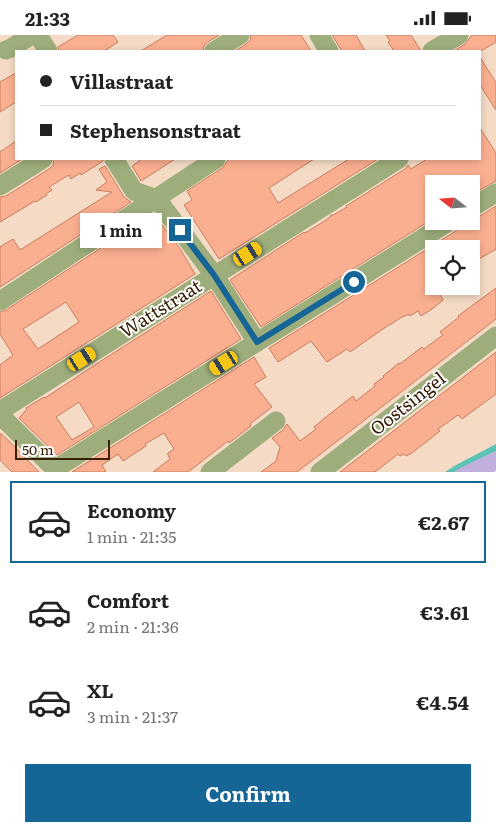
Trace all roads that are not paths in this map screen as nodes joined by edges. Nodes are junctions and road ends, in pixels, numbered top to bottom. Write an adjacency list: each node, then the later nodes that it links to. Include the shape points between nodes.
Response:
1 (32, 35): 10 (street)
2 (38, 35): 6 (street)
3 (240, 35): 7 (street)
4 (319, 35): 8 (street)
5 (459, 35): 9 (street)
6 (47, 50)
7 (216, 50)
8 (328, 50)
9 (434, 50)
10 (2, 52)
11 (41, 160): 15 (street)
12 (115, 160): 17 (street, via 134,191)
13 (215, 160): 17 (street)
14 (397, 160): 20 (street, Wattstraat)
15 (0, 186)
16 (496, 193): 18 (street)
17 (157, 199): 20 (street); 21 (street)
18 (480, 203)
19 (436, 230): 23 (street)
20 (214, 275): 23 (street); 24 (street, Wattstraat)
21 (0, 301)
22 (496, 336): 28 (street, Oostsingel)
23 (257, 342): 26 (street)
24 (0, 413): 26 (street)
25 (276, 421): 27 (street)
26 (56, 471)
27 (210, 472)
28 (320, 472)

